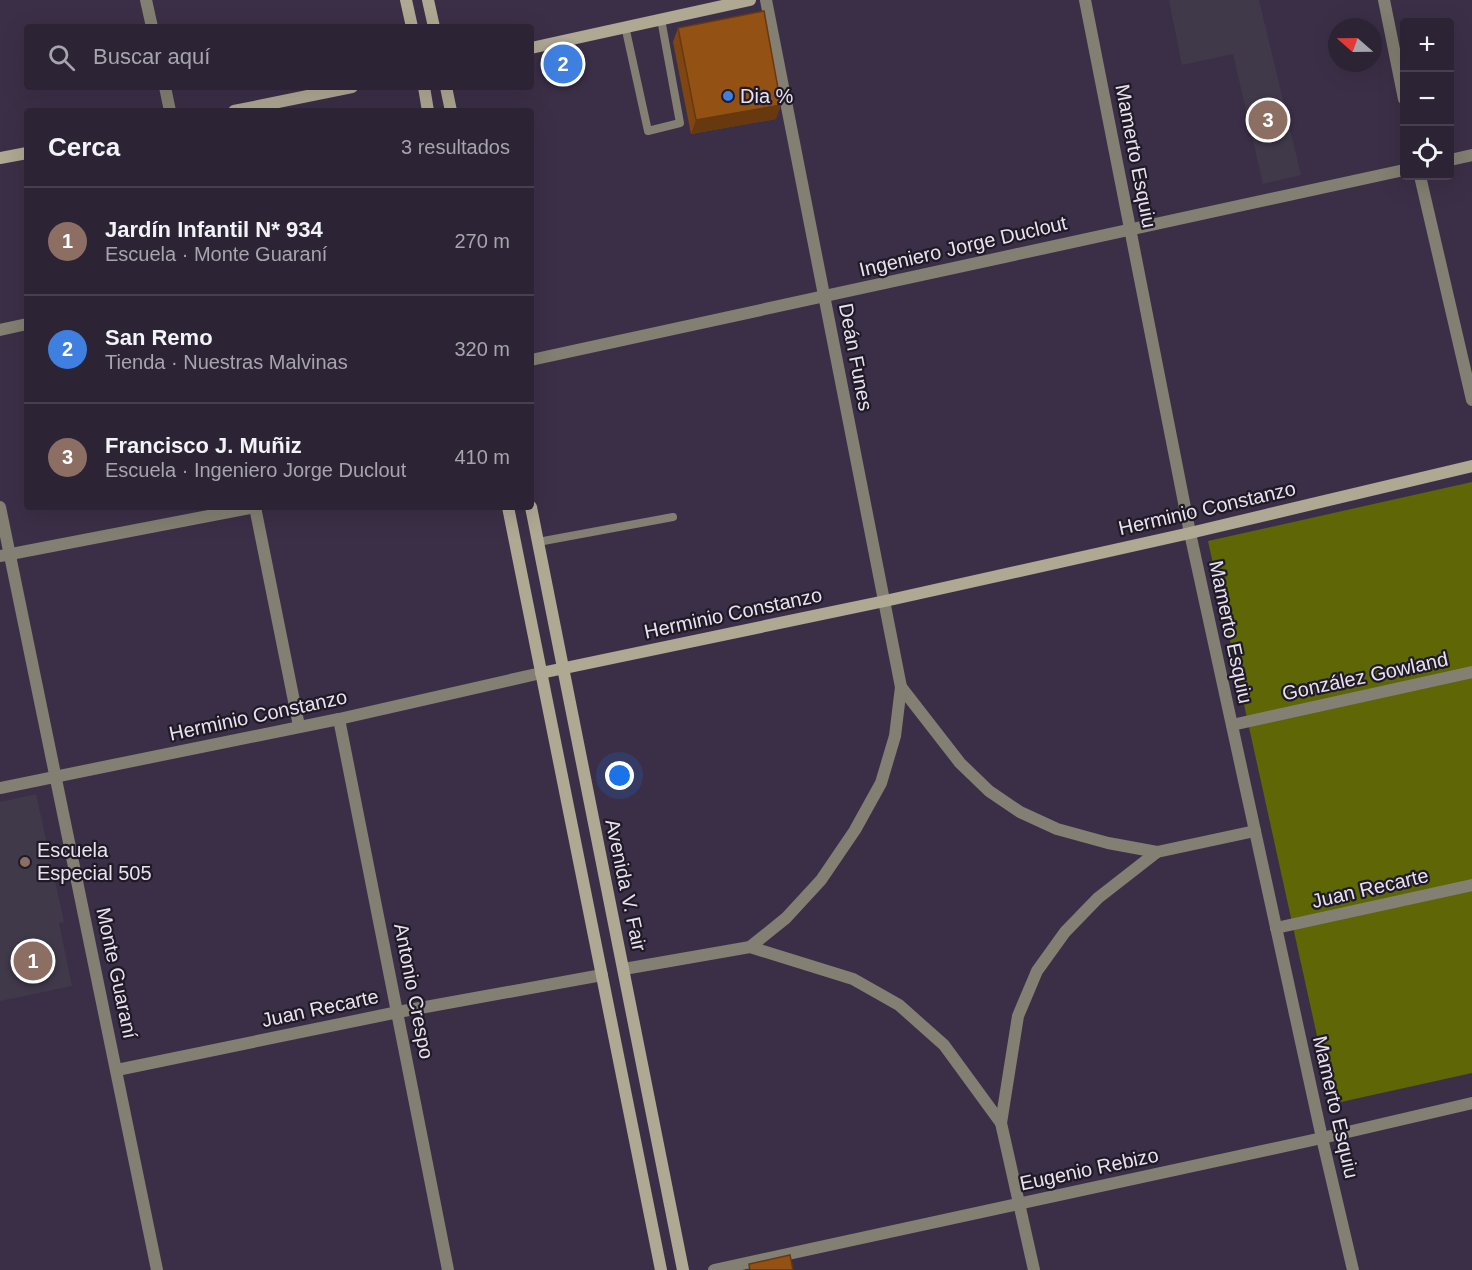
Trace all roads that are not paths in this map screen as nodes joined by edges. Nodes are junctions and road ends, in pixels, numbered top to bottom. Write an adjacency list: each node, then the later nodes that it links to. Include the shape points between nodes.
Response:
1 (146, 0): 9 (street)
2 (406, 0): 10 (main road)
3 (428, 0): 11 (main road)
4 (750, 0): 8 (main road)
5 (766, 0): 30 (street, Deán Funes)
6 (1085, 0): 29 (street, Mamerto Esquiu)
7 (1384, 0): 14 (street)
8 (661, 19): 12 (main road); 12 (lane, via 680,123 648,131)
9 (151, 24)
10 (411, 24)
11 (433, 24)
12 (625, 27): 13 (main road)
13 (534, 47)
14 (1400, 79)
15 (166, 90): 19 (street)
16 (337, 90): 20 (main road)
17 (424, 90): 21 (main road)
18 (447, 90): 22 (main road)
19 (169, 108)
20 (249, 108)
21 (428, 108)
22 (450, 108)
23 (24, 154): 25 (main road)
24 (1472, 154): 26 (street)
25 (0, 158)
26 (1454, 159)
27 (1400, 171): 29 (street, Ingeniero Jorge Duclout)
28 (1421, 180): 34 (street)
29 (1131, 228): 30 (street, Ingeniero Jorge Duclout); 42 (street, Mamerto Esquiu)
30 (825, 297): 33 (street, Ingeniero Jorge Duclout); 45 (street, Deán Funes)
31 (24, 325): 32 (street)
32 (0, 330)
33 (534, 359)
34 (1472, 400)
35 (1472, 466): 42 (main road, Herminio Constanzo)
36 (0, 507): 44 (street, Monte Guaraní)
37 (239, 510): 44 (street)
38 (256, 510): 52 (street)
39 (509, 510): 48 (main road, Avenida V. Fair)
40 (532, 510): 43 (main road, Avenida V. Fair)
41 (673, 517): 43 (lane)
42 (1190, 533): 45 (main road, Herminio Constanzo); 51 (street, Mamerto Esquiu)
43 (538, 542): 46 (main road, Avenida V. Fair)
44 (5, 555): 53 (street, Monte Guaraní)
45 (885, 601): 46 (main road, Herminio Constanzo); 49 (street, Deán Funes)
46 (562, 669): 48 (main road, Herminio Constanzo); 60 (main road, Avenida V. Fair)
47 (1472, 672): 51 (street, González Gowland)
48 (541, 673): 50 (street, Herminio Constanzo); 61 (main road, Avenida V. Fair)
49 (901, 687): 56 (street, via 960,763 989,791 1020,812 1057,829); 59 (street, via 895,736 881,783 855,830 820,880 786,918)
50 (339, 719): 52 (street, Herminio Constanzo); 62 (street, Antonio Crespo)
51 (1232, 725): 55 (street, Mamerto Esquiu)
52 (299, 726): 53 (street, Herminio Constanzo)
53 (57, 777): 54 (street, Herminio Constanzo); 63 (street, Monte Guaraní)
54 (0, 788)
55 (1255, 831): 56 (street); 58 (street, Mamerto Esquiu)
56 (1157, 852): 65 (street, via 1098,898 1065,932 1037,971 1018,1016)
57 (1472, 885): 58 (street, Juan Recarte)
58 (1276, 928): 66 (street, Mamerto Esquiu)
59 (750, 947): 60 (street); 65 (street, via 853,979 899,1005 944,1045)
60 (624, 969): 71 (main road, Avenida V. Fair)
61 (602, 975): 62 (street, Juan Recarte); 70 (main road, Avenida V. Fair)
62 (398, 1011): 63 (street, Juan Recarte); 69 (street, Antonio Crespo)
63 (117, 1070): 68 (street, Monte Guaraní)
64 (1472, 1103): 66 (street, Eugenio Rebizo)
65 (1001, 1123): 67 (street)
66 (1322, 1138): 67 (street, Eugenio Rebizo); 74 (street, Mamerto Esquiu)
67 (1019, 1205): 72 (street, Eugenio Rebizo); 73 (street)
68 (157, 1270)
69 (448, 1270)
70 (661, 1270)
71 (683, 1270)
72 (720, 1270)
73 (1034, 1270)
74 (1353, 1270)

